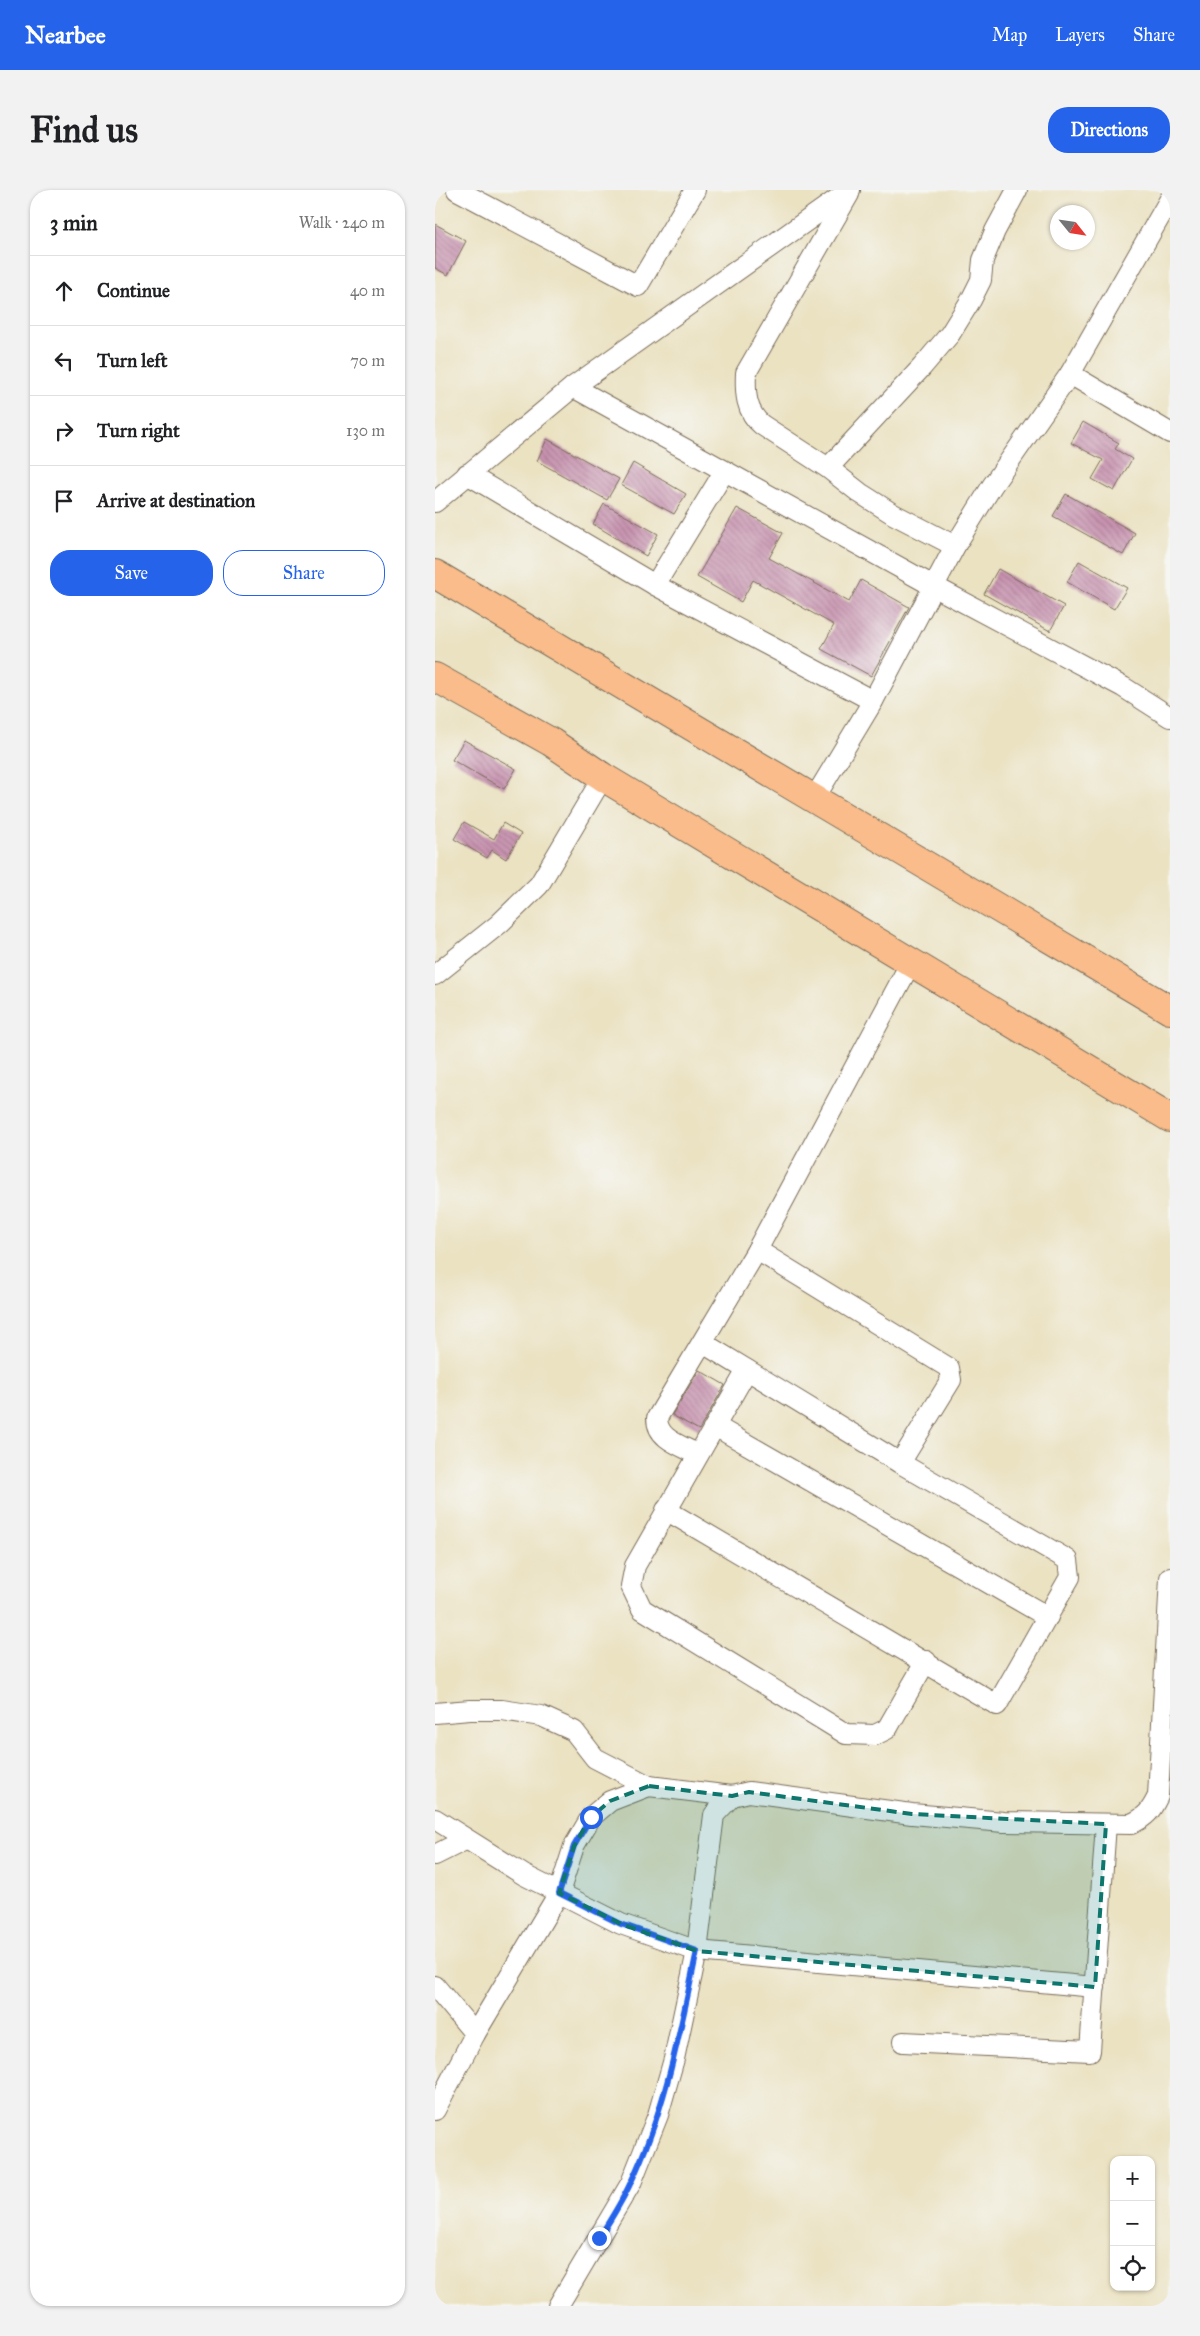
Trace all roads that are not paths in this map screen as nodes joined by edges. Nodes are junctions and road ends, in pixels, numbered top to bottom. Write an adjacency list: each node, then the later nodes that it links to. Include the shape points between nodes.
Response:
1 (457, 190): 2 (street, via 638,286)
2 (695, 190)
3 (851, 190): 7 (street); 9 (street, via 746,373 745,389 753,418)
4 (1017, 190): 9 (street, via 995,230 983,260 981,280 949,334)
5 (1170, 199): 6 (street)
6 (1070, 374): 8 (street); 13 (street, via 992,486)
7 (573, 387): 10 (street); 11 (street)
8 (1170, 432)
9 (828, 468): 13 (street, via 893,514)
10 (724, 472): 15 (street); 16 (street)
11 (467, 474): 12 (street); 15 (street)
12 (435, 502)
13 (955, 546): 16 (street)
14 (435, 574): 21 (highway)
15 (655, 585): 18 (street)
16 (935, 587): 18 (street); 19 (street, via 1116,683)
17 (435, 677): 20 (highway, via 551,742)
18 (873, 701): 21 (street)
19 (1170, 717)
20 (603, 776): 22 (highway); 23 (street, via 539,885 499,924)
21 (814, 799): 24 (highway)
22 (911, 962): 25 (highway); 26 (street)
23 (435, 975)
24 (1170, 1010)
25 (1170, 1118)
26 (757, 1250): 27 (street); 31 (street, via 949,1368 951,1380)
27 (703, 1343): 28 (street); 30 (street, via 657,1418 657,1427 663,1436)
28 (747, 1370): 29 (street); 31 (street)
29 (715, 1426): 30 (street); 34 (street)
30 (697, 1454): 32 (street)
31 (900, 1463): 34 (street, via 1068,1560 1070,1577)
32 (666, 1510): 35 (street); 35 (street, via 635,1566 631,1586 642,1609 847,1734 875,1735 887,1729)
33 (1170, 1578): 40 (street, via 1158,1796 1145,1817 1131,1824)
34 (1048, 1618): 35 (street, via 997,1705)
35 (926, 1661)
36 (435, 1713): 37 (street, via 503,1710 541,1716 574,1731 595,1758)
37 (649, 1786): 38 (street); 43 (street, via 610,1801 591,1817 574,1846)
38 (733, 1796): 40 (street, via 749,1792 912,1814 1004,1822); 44 (street, via 714,1815)
39 (435, 1819): 41 (street)
40 (1106, 1824): 46 (street)
41 (465, 1840): 42 (street); 43 (street)
42 (435, 1855)
43 (559, 1893): 44 (street, via 621,1924); 47 (street)
44 (697, 1951): 46 (street); 50 (street, via 674,2059 658,2115 631,2183)
45 (435, 1986): 47 (street)
46 (1095, 1987): 48 (street, via 1090,2051)
47 (475, 2034): 49 (street)
48 (903, 2042)
49 (435, 2110)
50 (559, 2306)

